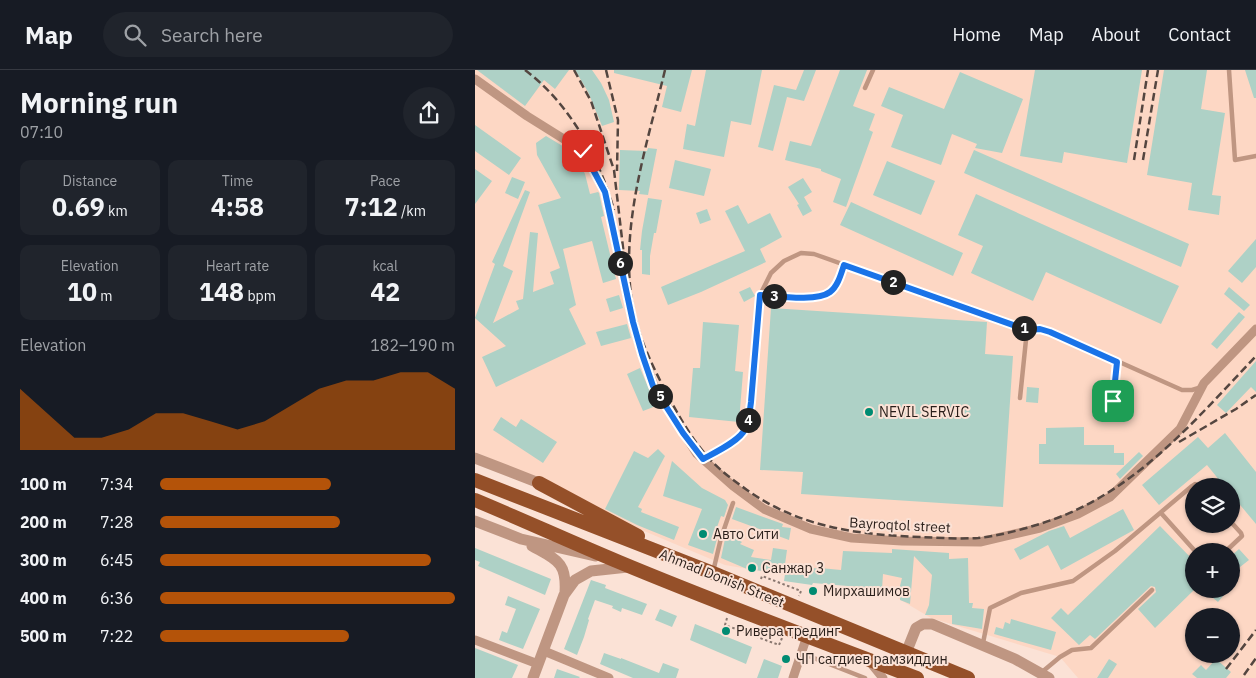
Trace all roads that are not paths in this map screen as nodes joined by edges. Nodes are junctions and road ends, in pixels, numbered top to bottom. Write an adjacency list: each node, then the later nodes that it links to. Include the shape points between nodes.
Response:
1 (873, 70): 4 (lane)
2 (1229, 70): 5 (lane, via 1235,160)
3 (475, 79): 15 (street, Bayroqtol street, via 583,151 605,192 633,322 653,386)
4 (865, 88)
5 (1256, 156)
6 (844, 265): 7 (lane, via 835,287 820,297); 7 (lane, via 814,254 801,253 784,261 771,273); 9 (lane)
7 (760, 295): 15 (lane, via 751,402 745,430)
8 (1256, 328): 11 (street, Bayroqtol street)
9 (1027, 330): 10 (lane, via 1050,332); 12 (lane)
10 (1117, 362): 11 (lane, via 1182,390); 13 (lane, via 1113,401)
11 (1202, 387): 15 (street, Bayroqtol street, via 1180,429 1110,497 1078,514 1040,528 980,542 852,538 811,528 764,509)
12 (1020, 398)
13 (1105, 411)
14 (475, 458): 17 (street)
15 (703, 459)
16 (475, 480): 28 (main road, Ahmad Donish Street)
17 (539, 483): 28 (main road)
18 (1185, 492): 21 (lane)
19 (475, 500): 27 (main road, Ahmad Donish Street)
20 (733, 502): 28 (lane)
21 (1161, 513): 25 (lane); 33 (lane, via 1073,581 1021,594 990,608)
22 (475, 520): 24 (street, Ahmad Donish Street)
23 (1240, 532): 26 (lane, via 1242,536)
24 (521, 539): 27 (street, Ahmad Donish Street); 30 (street, via 560,564 566,578)
25 (1188, 543)
26 (1235, 543)
27 (625, 564): 30 (street, via 582,575); 31 (main road, Ahmad Donish Street)
28 (713, 573): 36 (main road, Ahmad Donish Street)
29 (1152, 590): 39 (lane, via 1091,648 1072,650 1060,657)
30 (565, 595): 34 (street)
31 (807, 636): 35 (street); 37 (main road, Ahmad Donish Street)
32 (475, 640): 38 (street)
33 (982, 645): 36 (street, via 937,626 923,624 916,628); 39 (street)
34 (544, 651): 38 (street); 41 (street)
35 (801, 653): 42 (street); 43 (lane)
36 (907, 653): 46 (main road, Ahmad Donish Street)
37 (867, 659): 44 (street); 45 (main road, Ahmad Donish Street)
38 (538, 664): 40 (street)
39 (1045, 675)
40 (533, 678)
41 (609, 678)
42 (793, 678)
43 (865, 678)
44 (883, 678)
45 (917, 678)
46 (968, 678)

